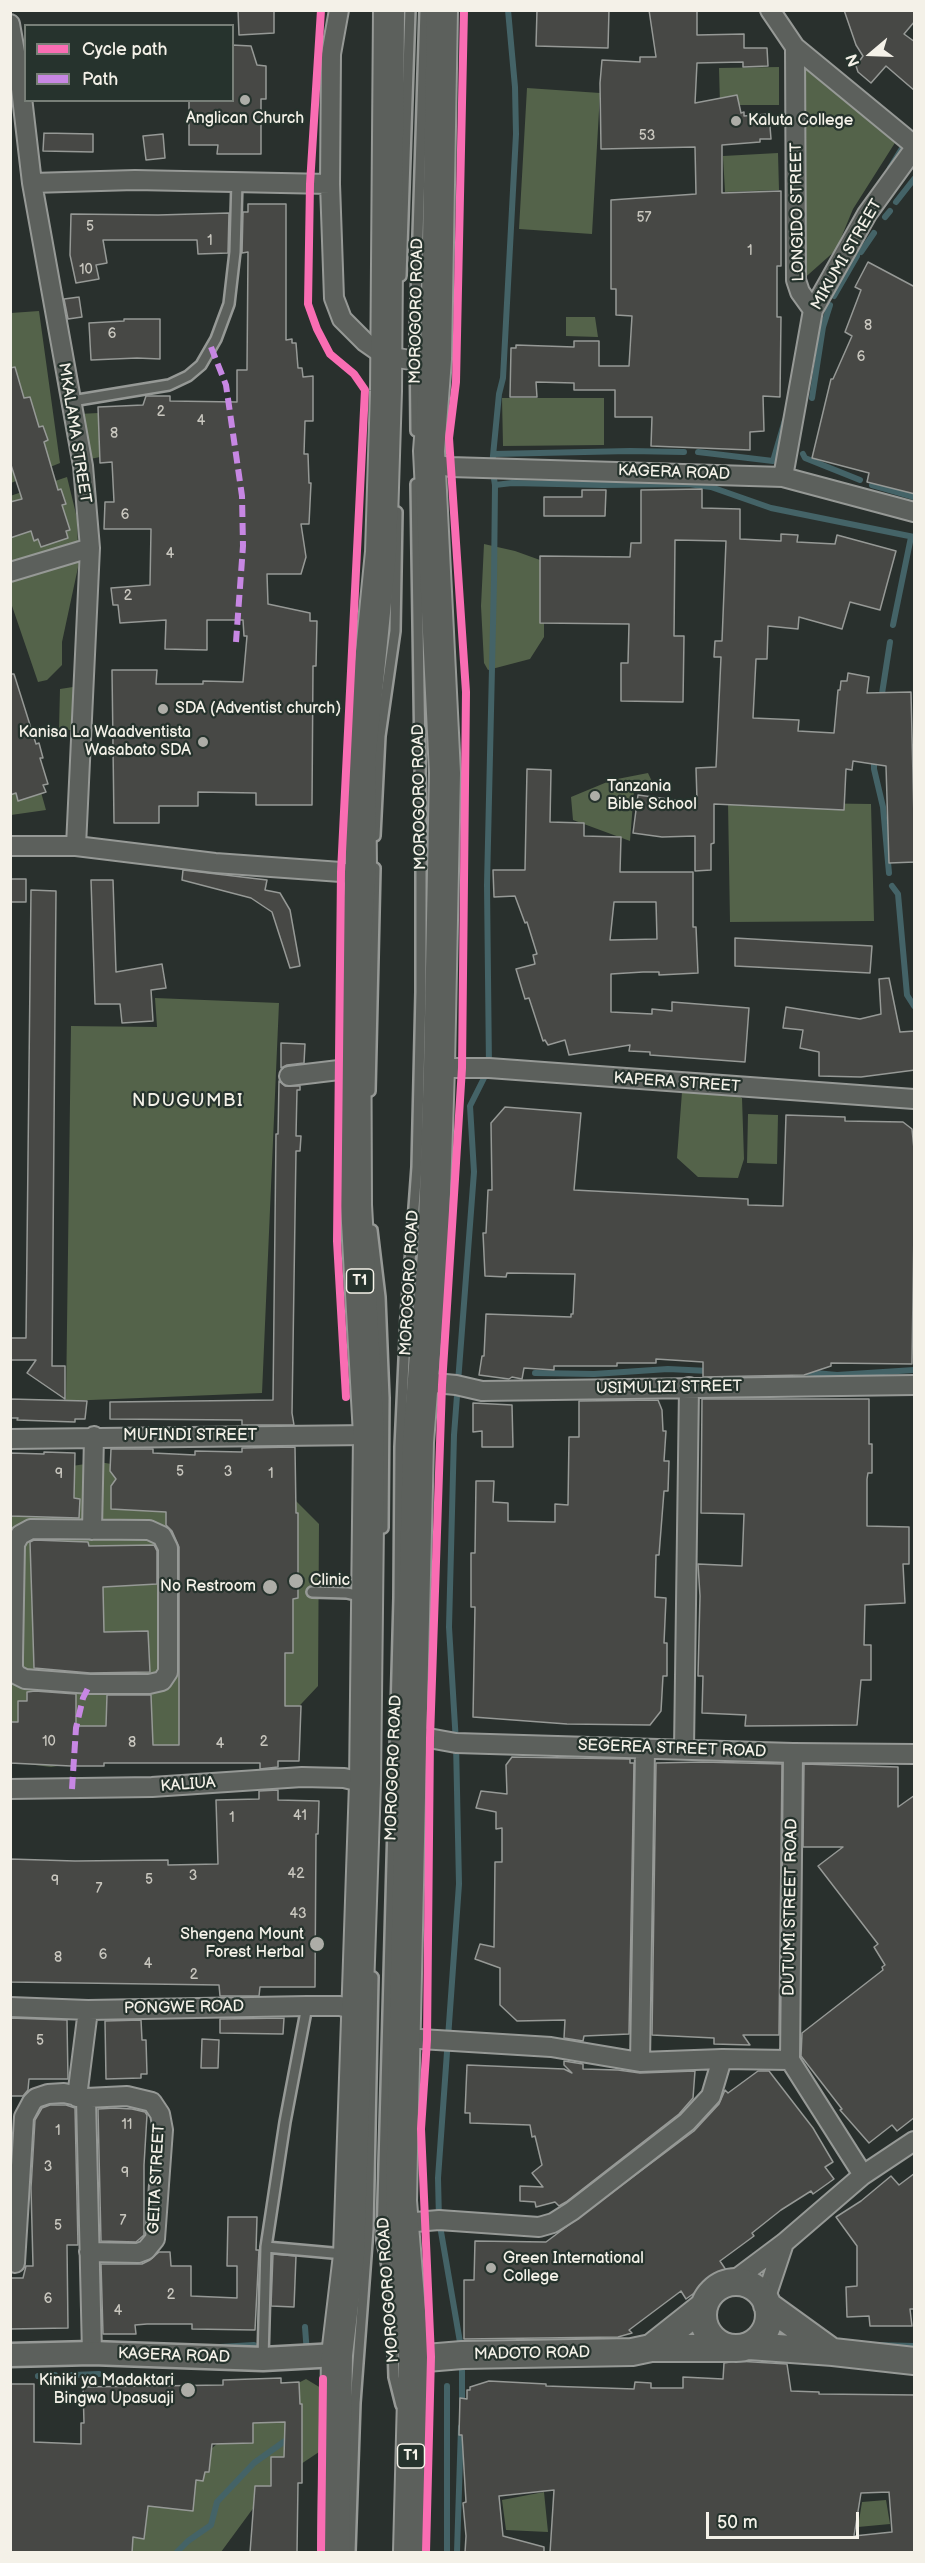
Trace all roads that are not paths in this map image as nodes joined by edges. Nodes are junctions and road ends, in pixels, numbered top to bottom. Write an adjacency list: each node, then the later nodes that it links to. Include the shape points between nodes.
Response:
1 (339, 10): 12 (street, via 332,54)
2 (389, 10): 15 (highway, MOROGORO ROAD / T1)
3 (410, 10): 13 (lane, MOROGORO ROAD)
4 (425, 10): 15 (lane, MOROGORO ROAD, via 415,331)
5 (442, 10): 15 (highway, MOROGORO ROAD / T1)
6 (770, 10): 8 (street)
7 (10, 24): 11 (street, MKALAMA STREET)
8 (795, 47): 9 (street); 14 (street, LONGIDO STREET, via 796,280)
9 (915, 147): 14 (street, MIKUMI STREET, via 867,214)
10 (237, 181): 11 (street); 12 (street); 16 (lane, via 229,304 201,365 169,385)
11 (32, 183): 16 (street, MKALAMA STREET)
12 (330, 184): 15 (street, via 334,298 342,319 365,342)
13 (401, 288)
14 (813, 310): 18 (street, MIKUMI STREET)
15 (406, 358): 17 (highway, MOROGORO ROAD / T1); 25 (highway, MOROGORO ROAD / T1, via 386,391 381,552 360,762)
16 (72, 401): 21 (street, MKALAMA STREET, via 83,466)
17 (420, 459): 18 (street, KAGERA ROAD, via 450,467); 26 (highway, MOROGORO ROAD / T1, via 445,773); 81 (lane, MOROGORO ROAD, via 421,992 417,1167 400,1447 382,2240 391,2288 394,2377 405,2423)
18 (783, 477): 20 (street, KAGERA ROAD)
19 (397, 503): 30 (lane, via 395,631 380,736 375,841)
20 (915, 512)
21 (90, 548): 22 (street); 24 (street, MKALAMA STREET)
22 (10, 572)
23 (10, 846): 24 (street)
24 (76, 846): 25 (street, via 215,863 341,872)
25 (360, 878): 27 (highway, MOROGORO ROAD / T1, via 355,958)
26 (439, 1068): 29 (street, KAPERA STREET, via 489,1068); 32 (highway, MOROGORO ROAD / T1)
27 (356, 1074): 28 (street, via 339,1070); 35 (highway, MOROGORO ROAD / T1, via 356,1205)
28 (289, 1076)
29 (915, 1099)
30 (370, 1106)
31 (371, 1219): 39 (lane, MOROGORO ROAD, via 380,1297 383,1376)
32 (424, 1382): 34 (street, USIMULIZI STREET, via 482,1392); 42 (highway, MOROGORO ROAD / T1, via 418,1442)
33 (915, 1385): 34 (street, USIMULIZI STREET)
34 (689, 1387): 44 (street)
35 (369, 1435): 36 (street, MUFINDI STREET); 41 (highway, MOROGORO ROAD / T1)
36 (94, 1436): 37 (street, MUFINDI STREET); 38 (street)
37 (10, 1439)
38 (92, 1530): 38 (street, via 31,1529 20,1535 15,1545 13,1669 25,1679 90,1684 162,1681 168,1672 168,1548 162,1536 148,1530)
39 (382, 1536)
40 (312, 1592): 41 (lane)
41 (366, 1598): 47 (highway, MOROGORO ROAD / T1)
42 (421, 1737): 43 (street, SEGEREA STREET ROAD, via 456,1743); 54 (highway, MOROGORO ROAD / T1)
43 (645, 1749): 44 (street, SEGEREA STREET ROAD); 57 (street)
44 (684, 1749): 45 (street, SEGEREA STREET ROAD)
45 (793, 1753): 46 (street, SEGEREA STREET ROAD); 56 (street, DUTUMI STREET ROAD)
46 (915, 1754)
47 (365, 1783): 48 (street, KALIUA, via 302,1777 152,1787); 53 (highway, MOROGORO ROAD / T1)
48 (10, 1789)
49 (373, 1963): 80 (lane, MOROGORO ROAD, via 368,2229 355,2403)
50 (307, 2006): 52 (street, PONGWE ROAD); 53 (street, PONGWE ROAD); 63 (lane)
51 (10, 2007): 52 (street, PONGWE ROAD)
52 (88, 2010): 58 (street)
53 (357, 2010): 65 (highway, MOROGORO ROAD / T1)
54 (404, 2038): 57 (street, via 551,2047); 61 (highway, MOROGORO ROAD / T1)
55 (722, 2059): 56 (street); 57 (street); 61 (street, via 711,2096 687,2122 553,2223 539,2227 439,2220)
56 (790, 2061): 60 (street)
57 (640, 2062)
58 (88, 2097): 64 (street); 64 (street, GEITA STREET, via 127,2096 152,2102 160,2114 163,2130 157,2231 152,2246 138,2253); 66 (street, via 48,2094 36,2098 26,2109)
59 (915, 2141): 60 (street)
60 (863, 2175): 62 (street)
61 (404, 2223): 77 (highway, MOROGORO ROAD / T1)
62 (784, 2243): 67 (street); 68 (street)
63 (266, 2247): 65 (lane); 76 (lane)
64 (89, 2252): 73 (street)
65 (349, 2255): 75 (highway, MOROGORO ROAD / T1)
66 (15, 2263)
67 (732, 2282): 68 (main road, via 747,2284); 69 (main road, via 714,2290)
68 (766, 2302): 70 (main road, via 766,2329 756,2342); 72 (main road, MADOTO ROAD)
69 (704, 2306): 70 (main road, via 707,2331 720,2345); 71 (main road)
70 (739, 2347): 71 (main road, MADOTO ROAD); 72 (main road, MADOTO ROAD)
71 (651, 2348): 77 (main road, MADOTO ROAD, via 632,2352 462,2355)
72 (833, 2352): 78 (main road, MADOTO ROAD)
73 (92, 2353): 74 (street, KAGERA ROAD); 76 (street, KAGERA ROAD)
74 (10, 2355)
75 (337, 2355): 76 (street, KAGERA ROAD); 79 (highway, MOROGORO ROAD / T1)
76 (263, 2360)
77 (414, 2360): 82 (highway, MOROGORO ROAD / T1)
78 (915, 2361)
79 (334, 2553)
80 (350, 2553)
81 (400, 2553)
82 (409, 2553)

